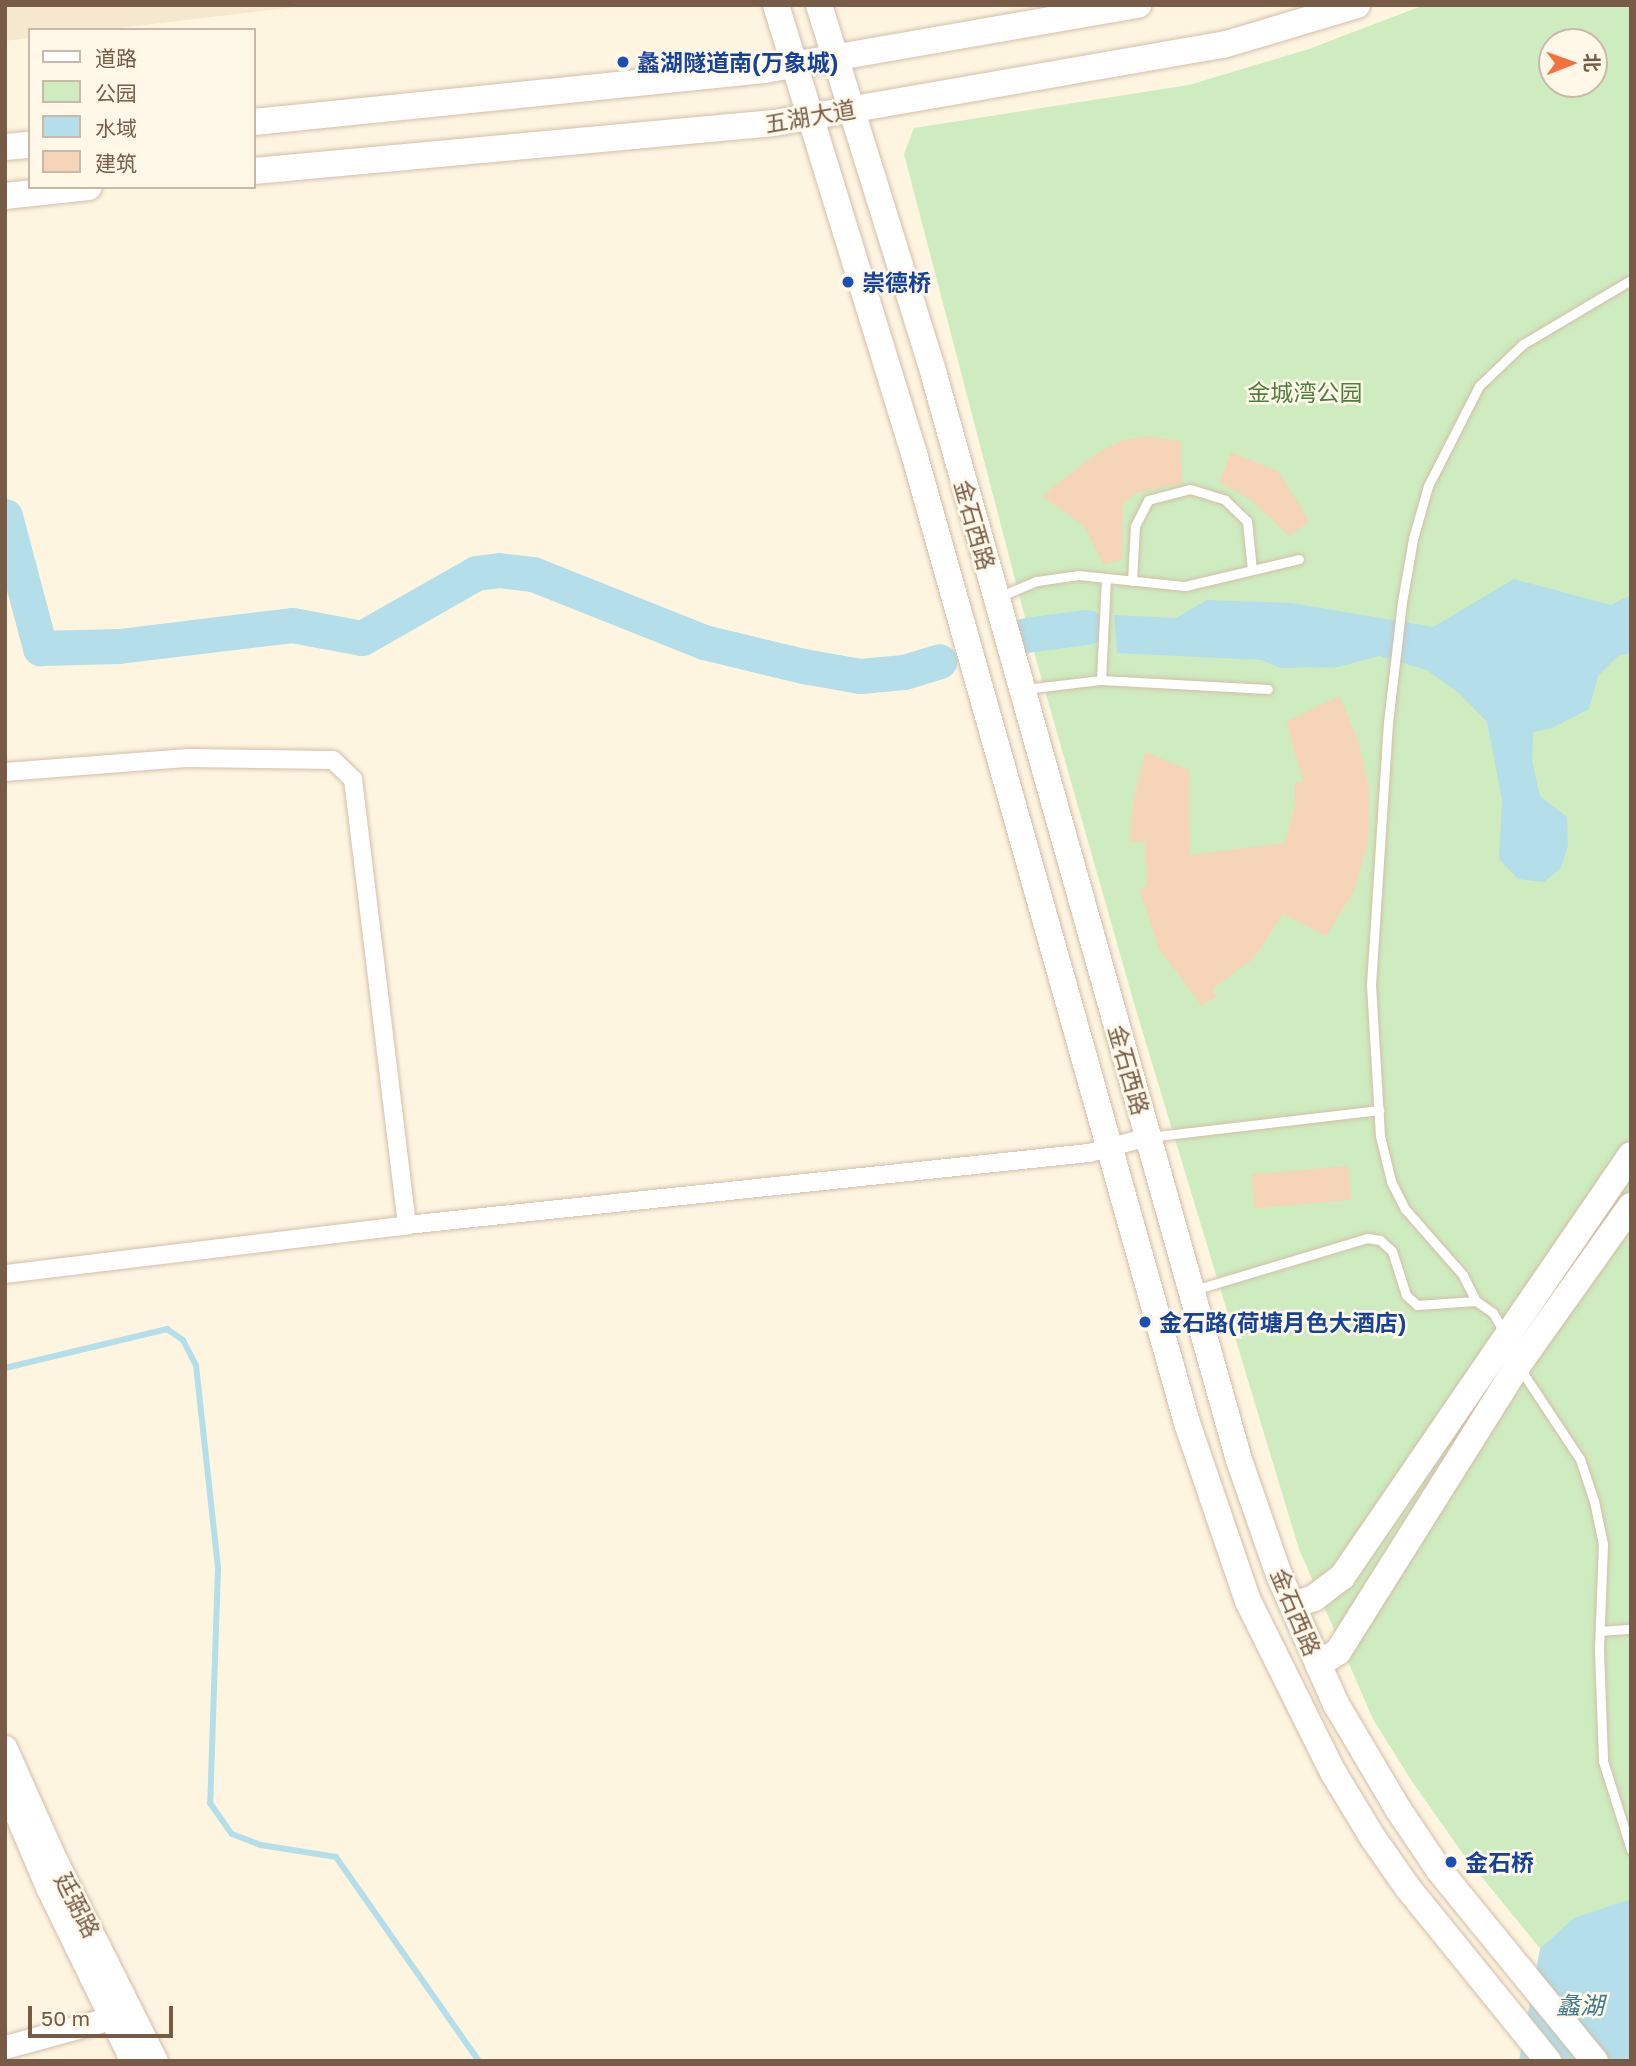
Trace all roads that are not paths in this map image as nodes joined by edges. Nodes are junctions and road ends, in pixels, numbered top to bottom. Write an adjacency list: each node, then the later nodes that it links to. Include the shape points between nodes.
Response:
1 (776, 5): 6 (main road, 金石西路)
2 (820, 5): 5 (main road, 金石西路)
3 (1138, 5): 5 (main road)
4 (1357, 5): 7 (main road, 五湖大道, via 1223,45)
5 (836, 56): 6 (main road); 7 (main road, 金石西路)
6 (797, 65): 8 (main road, 金石西路); 9 (main road)
7 (853, 108): 8 (main road, 五湖大道); 20 (main road, 金石西路)
8 (814, 116): 12 (main road, 五湖大道); 27 (main road, 金石西路, via 915,457)
9 (256, 122)
10 (28, 145): 11 (main road)
11 (5, 147)
12 (256, 171)
13 (70, 189): 14 (main road)
14 (5, 196)
15 (1631, 280): 25 (lane, via 1523,345 1479,386 1429,486 1413,539 1392,686 1371,985)
16 (1299, 559): 17 (lane)
17 (1252, 570): 19 (lane, via 1185,586); 19 (lane, via 1247,521 1225,500 1189,489 1148,500 1135,526)
18 (1106, 578): 19 (lane); 20 (lane, via 1078,575 1037,581); 21 (lane)
19 (1132, 580)
20 (996, 598): 22 (main road, 金石西路)
21 (1101, 680): 22 (lane); 23 (lane)
22 (1023, 689): 26 (main road, 金石西路)
23 (1268, 689)
24 (5, 772): 30 (street, via 188,758 333,760 353,779)
25 (1379, 1110): 26 (lane); 33 (lane, via 1391,1181 1405,1209 1463,1275)
26 (1148, 1137): 27 (street); 32 (main road, 金石西路)
27 (1108, 1147): 30 (street, via 1089,1153); 47 (main road, 金石西路, via 1187,1423 1248,1601 1333,1772 1408,1888)
28 (1631, 1155): 34 (main road)
29 (1631, 1206): 34 (main road)
30 (407, 1225): 31 (street)
31 (5, 1274)
32 (1191, 1291): 33 (lane, via 1367,1238 1380,1240 1392,1251 1406,1295 1417,1305); 35 (main road, 金石西路, via 1239,1460)
33 (1476, 1301): 34 (lane, via 1493,1313)
34 (1512, 1351): 35 (main road, via 1342,1577 1314,1598); 37 (lane, via 1580,1459 1594,1501 1603,1544); 38 (main road, via 1338,1652)
35 (1293, 1605): 38 (main road, 金石西路)
36 (1631, 1629): 37 (lane)
37 (1601, 1631): 41 (lane, via 1603,1761)
38 (1318, 1664): 48 (main road, 金石西路, via 1336,1704 1439,1870)
39 (5, 1747): 46 (street, 廷弼路)
40 (5, 1788): 42 (street, 廷弼路)
41 (1631, 1850)
42 (109, 2013): 43 (street); 44 (street); 45 (street, 廷弼路)
43 (5, 2035)
44 (5, 2047)
45 (132, 2061)
46 (156, 2061)
47 (1548, 2061)
48 (1595, 2061)

